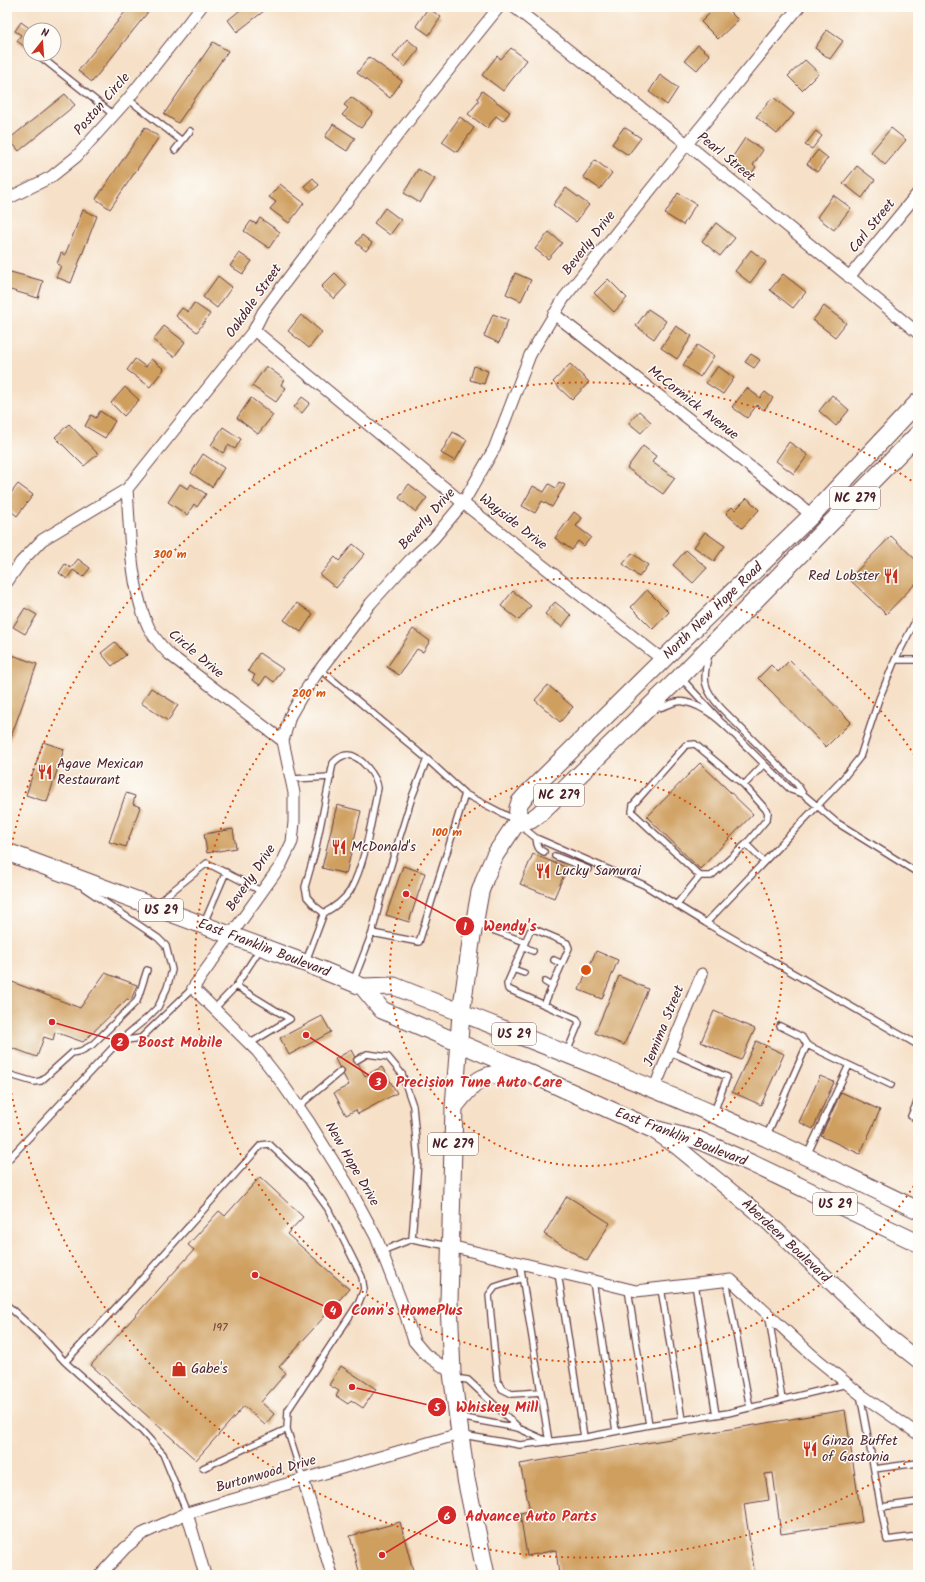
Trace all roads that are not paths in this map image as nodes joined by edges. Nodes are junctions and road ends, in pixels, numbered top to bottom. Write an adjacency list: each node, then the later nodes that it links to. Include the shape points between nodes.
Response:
1 (201, 7): 6 (street, Poston Circle)
2 (499, 7): 16 (street, Oakdale Street, via 446,71 336,214 263,312)
3 (514, 7): 10 (street, Pearl Street)
4 (799, 7): 10 (street, Beverly Drive)
5 (47, 62): 7 (lane)
6 (128, 99): 7 (street, Poston Circle); 9 (lane)
7 (114, 115): 13 (street, Poston Circle, via 64,168)
8 (190, 131): 9 (lane)
9 (182, 141): 11 (lane)
10 (687, 144): 14 (street, Pearl Street); 15 (street, Beverly Drive)
11 (175, 150)
12 (918, 193): 14 (street, Carl Street)
13 (7, 199)
14 (849, 277): 17 (street, Pearl Street)
15 (554, 314): 21 (street, Beverly Drive, via 530,355 494,450); 22 (street, McCormick Avenue)
16 (254, 330): 20 (street, Oakdale Street); 21 (street, Wayside Drive)
17 (918, 332)
18 (918, 402): 22 (main road, North New Hope Road)
19 (915, 438): 26 (main road, North New Hope Road / NC 279)
20 (127, 490): 23 (street, Oakdale Street, via 42,540 21,562); 34 (street, Circle Drive, via 133,565 145,619 154,638 169,654)
21 (463, 503): 27 (street, Wayside Drive); 30 (street, Beverly Drive, via 433,539 371,603)
22 (812, 515): 25 (main road, North New Hope Road)
23 (7, 582)
24 (918, 616): 28 (lane)
25 (692, 631): 27 (main road, North New Hope Road); 31 (main road, via 692,644 681,663)
26 (712, 644): 31 (main road, North New Hope Road / NC 279); 41 (lane, via 704,677 708,691 722,709 797,784)
27 (663, 660): 43 (main road, North New Hope Road, via 527,794 520,802)
28 (895, 660): 29 (lane); 42 (lane, via 860,757)
29 (918, 660)
30 (320, 669): 34 (street, Beverly Drive, via 290,716); 35 (lane)
31 (680, 677): 32 (main road, North New Hope Road / NC 279); 33 (lane)
32 (648, 708): 33 (lane, via 659,709 672,702 685,702 697,706); 43 (main road, North New Hope Road / NC 279, via 535,818)
33 (720, 722): 36 (lane)
34 (283, 741): 38 (street, Beverly Drive)
35 (427, 759): 40 (lane); 62 (lane, via 412,797)
36 (764, 764): 39 (lane); 41 (lane, via 791,790)
37 (331, 777): 38 (lane); 58 (lane, via 305,887 307,897); 58 (lane, via 338,757 348,755 369,769 377,781 378,788 360,869 349,892)
38 (292, 779): 55 (street, Beverly Drive, via 292,842 281,865)
39 (744, 785): 45 (lane, via 768,812 767,819); 54 (lane, via 695,744 686,745 633,805 632,812)
40 (465, 794): 43 (lane); 62 (lane, via 419,942)
41 (803, 794): 42 (lane)
42 (817, 805): 49 (lane); 53 (lane, via 836,822)
43 (517, 822): 44 (lane); 59 (main road, North New Hope Road / NC 279, via 495,855 485,878)
44 (536, 838): 47 (lane, via 537,846); 56 (lane, via 644,885)
45 (746, 844): 49 (lane); 54 (lane, via 711,876)
46 (7, 852): 51 (main road, East Franklin Boulevard / US 29)
47 (544, 852)
48 (555, 856): 50 (lane)
49 (764, 862): 60 (lane)
50 (588, 869)
51 (59, 871): 57 (main road, East Franklin Boulevard / US 29); 83 (lane, via 166,946 172,970 158,1007)
52 (226, 872): 55 (lane); 57 (lane, via 207,863); 61 (lane)
53 (918, 873)
54 (700, 876): 56 (lane)
55 (261, 891): 63 (street, Beverly Drive)
56 (676, 905): 60 (lane)
57 (152, 906): 61 (main road, East Franklin Boulevard / US 29)
58 (324, 913): 68 (lane)
59 (474, 923): 64 (lane); 81 (main road, North New Hope Road / NC 279)
60 (706, 923): 87 (lane)
61 (203, 925): 63 (main road, East Franklin Boulevard / US 29)
62 (372, 933): 75 (lane)
63 (230, 936): 65 (main road, East Franklin Boulevard / US 29); 78 (street, Beverly Drive)
64 (524, 944): 66 (lane); 69 (lane, via 530,931 534,929 567,944 569,948); 70 (lane)
65 (261, 947): 68 (main road, East Franklin Boulevard / US 29); 76 (lane)
66 (533, 951)
67 (554, 960): 69 (lane)
68 (306, 963): 75 (main road, East Franklin Boulevard / US 29)
69 (562, 964): 77 (lane)
70 (513, 969): 72 (lane); 79 (lane, via 507,984 508,989)
71 (147, 970): 94 (lane, via 137,1001 92,1046 72,1052 41,1081 34,1082)
72 (524, 973)
73 (702, 974): 88 (street, Jemima Street)
74 (545, 982): 77 (lane)
75 (358, 985): 81 (main road, East Franklin Boulevard / US 29, via 394,986); 84 (main road, East Franklin Boulevard / US 29, via 382,1010)
76 (236, 986): 80 (lane); 85 (lane, via 290,1019)
77 (552, 986): 79 (lane)
78 (193, 988): 80 (street, New Hope Drive); 83 (lane, via 141,1038)
79 (544, 1005): 89 (lane, via 577,1019 579,1023)
80 (214, 1009): 85 (street, New Hope Drive)
81 (461, 1014): 84 (main road, NC 279); 89 (main road, East Franklin Boulevard / US 29)
82 (780, 1026): 86 (lane, via 802,1036)
83 (119, 1041): 105 (lane)
84 (459, 1043): 93 (main road, East Franklin Boulevard / US 29); 99 (main road, NC 279)
85 (249, 1044): 98 (street, New Hope Drive)
86 (807, 1045): 91 (lane); 103 (lane)
87 (918, 1045)
88 (670, 1052): 96 (street, Jemima Street); 100 (lane, via 727,1077)
89 (566, 1054): 96 (main road, East Franklin Boulevard / US 29)
90 (357, 1060): 107 (lane, via 367,1054 388,1057 402,1074 413,1106 418,1161)
91 (849, 1065): 95 (lane); 104 (lane)
92 (342, 1071): 98 (lane)
93 (529, 1073): 99 (main road, via 492,1074 480,1079 469,1087); 102 (main road, East Franklin Boulevard / US 29)
94 (7, 1074)
95 (892, 1086)
96 (654, 1089): 100 (main road, East Franklin Boulevard / US 29)
97 (918, 1100): 101 (lane, via 911,1116)
98 (299, 1106): 110 (street, New Hope Drive, via 348,1185)
99 (454, 1107): 109 (main road, NC 279)
100 (713, 1114): 103 (main road, East Franklin Boulevard / US 29)
101 (918, 1119)
102 (650, 1128): 108 (main road, East Franklin Boulevard / US 29, via 698,1140); 121 (main road, Aberdeen Boulevard, via 676,1146 766,1220 886,1336)
103 (766, 1137): 104 (main road, East Franklin Boulevard / US 29)
104 (806, 1157): 106 (main road, East Franklin Boulevard / US 29)
105 (7, 1161)
106 (918, 1210)
107 (412, 1239): 109 (lane); 110 (lane)
108 (918, 1243)
109 (450, 1246): 111 (street); 123 (main road, NC 279)
110 (382, 1251): 123 (street, New Hope Drive, via 414,1341)
111 (520, 1263): 112 (street); 113 (lane)
112 (558, 1273): 114 (street); 138 (lane)
113 (523, 1278): 125 (lane); 125 (lane, via 495,1287 489,1295 497,1380 502,1389 512,1394)
114 (593, 1280): 118 (street); 135 (lane)
115 (726, 1280): 116 (street); 120 (street, via 732,1280); 128 (lane)
116 (695, 1284): 117 (street); 129 (lane)
117 (661, 1288): 118 (street, via 636,1291); 131 (lane)
118 (628, 1289): 132 (lane)
119 (7, 1305): 122 (lane)
120 (768, 1314): 124 (street); 127 (lane)
121 (918, 1360)
122 (65, 1362): 134 (lane, via 261,1145 269,1144 306,1180 328,1209 362,1277 364,1288 359,1302 288,1410); 146 (lane, via 142,1431 163,1454)
123 (452, 1375): 130 (main road, NC 279); 133 (lane, via 468,1380)
124 (848, 1384): 126 (street); 127 (lane)
125 (541, 1392): 139 (lane)
126 (860, 1394): 137 (street); 142 (lane)
127 (782, 1400): 128 (lane)
128 (750, 1408): 129 (lane)
129 (716, 1415): 131 (lane)
130 (457, 1417): 133 (lane); 136 (main road, NC 279)
131 (682, 1420): 132 (lane)
132 (649, 1425): 135 (lane)
133 (518, 1428): 139 (lane)
134 (287, 1429): 141 (lane); 143 (lane)
135 (616, 1431): 138 (lane)
136 (459, 1434): 139 (lane, via 520,1445); 143 (street, Burtonwood Drive); 151 (main road, NC 279)
137 (918, 1434)
138 (584, 1437): 139 (lane)
139 (549, 1442)
140 (918, 1463): 142 (lane)
141 (203, 1468)
142 (874, 1469): 145 (lane)
143 (303, 1479): 146 (street, Burtonwood Drive); 150 (street)
144 (918, 1502): 145 (lane)
145 (881, 1507): 147 (lane, via 887,1540)
146 (187, 1513): 148 (street, Burtonwood Drive, via 142,1534); 149 (street)
147 (918, 1536)
148 (100, 1575)
149 (205, 1575)
150 (332, 1575)
151 (486, 1575)

